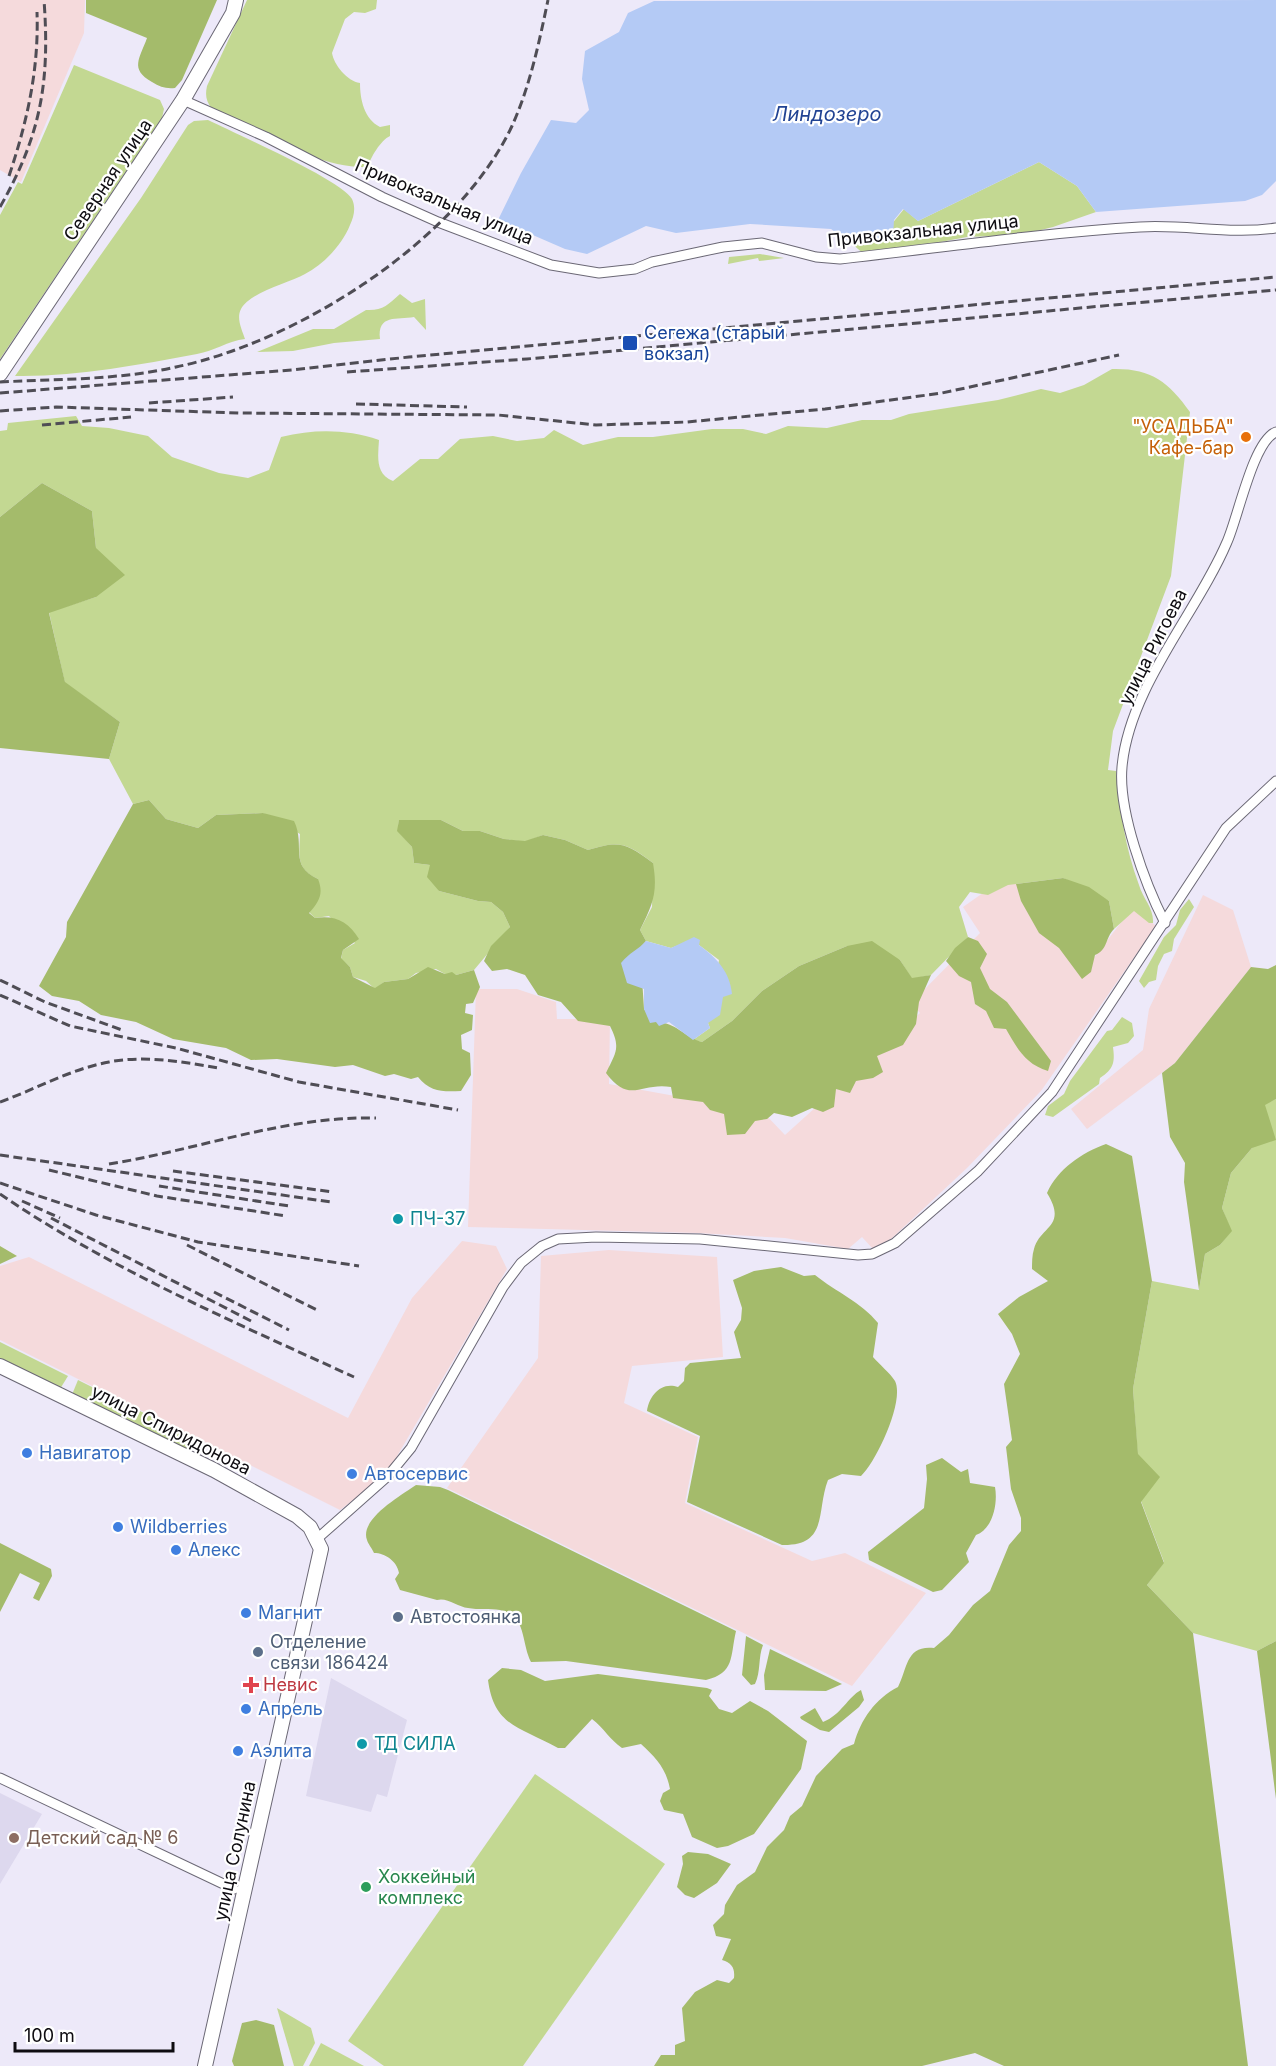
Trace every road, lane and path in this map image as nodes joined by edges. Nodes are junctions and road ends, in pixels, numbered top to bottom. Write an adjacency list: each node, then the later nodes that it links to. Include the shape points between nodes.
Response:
1 (236, 0): 2 (street, Северная улица, via 232,14)
2 (183, 100): 3 (street, Привокзальная улица, via 438,222 551,265 598,273 635,269 743,243 762,243 840,259 1106,229); 4 (street, Северная улица)
3 (1276, 228)
4 (0, 374)
5 (1276, 432): 7 (street, улица Ригоева, via 1267,437 1263,446 1227,543 1154,675 1135,718 1122,767 1135,850 1150,895)
6 (1276, 781): 7 (street, via 1226,828)
7 (1165, 923): 9 (street, via 1052,1092 943,1203 883,1250 858,1255 700,1239 596,1237 558,1239 532,1254 520,1263 503,1287 411,1448 388,1476)
8 (0, 1366): 9 (street, улица Спиридонова, via 214,1470 297,1516)
9 (318, 1538): 12 (street, улица Солунина, via 320,1563)
10 (0, 1778): 11 (street)
11 (234, 1889)
12 (205, 2066)

